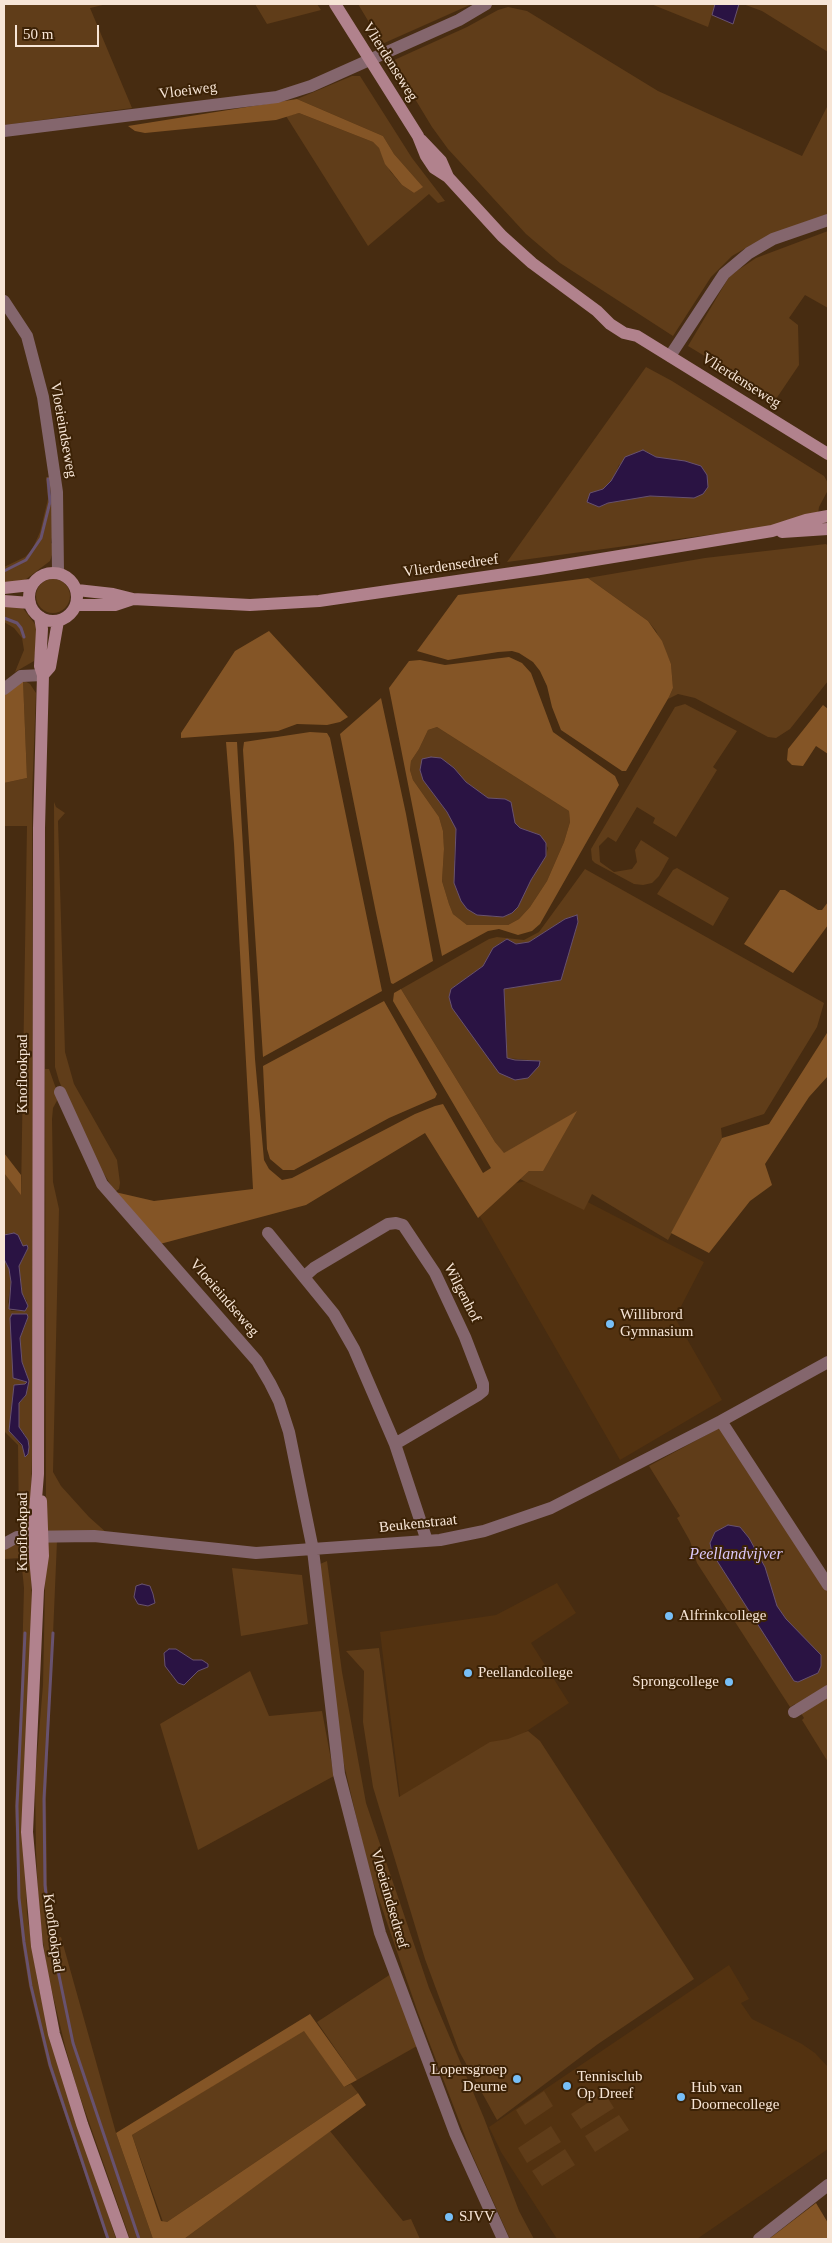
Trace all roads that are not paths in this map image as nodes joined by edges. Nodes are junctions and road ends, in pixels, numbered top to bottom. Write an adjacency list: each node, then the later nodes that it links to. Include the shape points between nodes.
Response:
1 (335, 4): 3 (main road, Vlierdenseweg)
2 (486, 4): 3 (street, Vloeiweg, via 459,20)
3 (369, 59): 4 (street, Vloeiweg, via 310,86 277,96); 7 (main road, Vlierdenseweg, via 418,136 434,168 448,177 502,236 532,263 597,311 627,325 637,336)
4 (4, 131)
5 (828, 220): 7 (street, via 773,239 749,253 724,274)
6 (4, 301): 12 (street, Vloeieindseweg, via 27,336 43,397 57,492)
7 (670, 356): 8 (main road, Vlierdenseweg)
8 (828, 454)
9 (828, 516): 11 (main road, Vlierdensedreef)
10 (828, 529): 11 (main road, Vlierdensedreef)
11 (772, 531): 16 (main road, Vlierdensedreef, via 320,601 250,605)
12 (58, 572): 13 (main road, via 42,575); 15 (main road, via 70,578)
13 (31, 586): 14 (main road); 18 (main road)
14 (4, 588)
15 (77, 590): 16 (main road, Vlierdensedreef); 19 (main road)
16 (133, 599): 19 (main road, Vlierdensedreef, via 115,605)
17 (4, 601): 18 (main road)
18 (30, 604): 20 (main road)
19 (76, 605): 21 (main road, via 66,618)
20 (40, 618): 21 (main road); 22 (main road, Knoflookpad, via 40,666)
21 (58, 621): 22 (main road, Knoflookpad, via 50,666)
22 (44, 675): 23 (street, via 21,676); 30 (main road, Knoflookpad, via 38,828)
23 (4, 688)
24 (60, 1092): 33 (street, Vloeieindseweg, via 102,1184 257,1361 270,1383 288,1432)
25 (268, 1233): 26 (street)
26 (304, 1276): 29 (street, via 334,1314 354,1349); 29 (street, Wilgenhof, via 388,1224 396,1223 403,1225 434,1273 466,1337 483,1391)
27 (828, 1362): 28 (street, Beukenstraat)
28 (721, 1420): 31 (street, Beukenstraat, via 551,1508 484,1531); 34 (street)
29 (395, 1444): 31 (street)
30 (38, 1536): 32 (street, Beukenstraat, via 18,1537); 33 (street, Beukenstraat, via 114,1538 256,1553); 38 (main road, Knoflookpad, via 43,1556 38,1590 27,1832 36,1946 57,2044)
31 (427, 1541): 33 (street, Beukenstraat)
32 (4, 1544)
33 (313, 1550): 39 (street, Vloeieindsedreef, via 339,1774 380,1934 455,2133)
34 (828, 1585)
35 (828, 1691): 36 (street)
36 (794, 1712)
37 (828, 2185): 40 (street)
38 (123, 2239)
39 (503, 2239)
40 (759, 2239)

